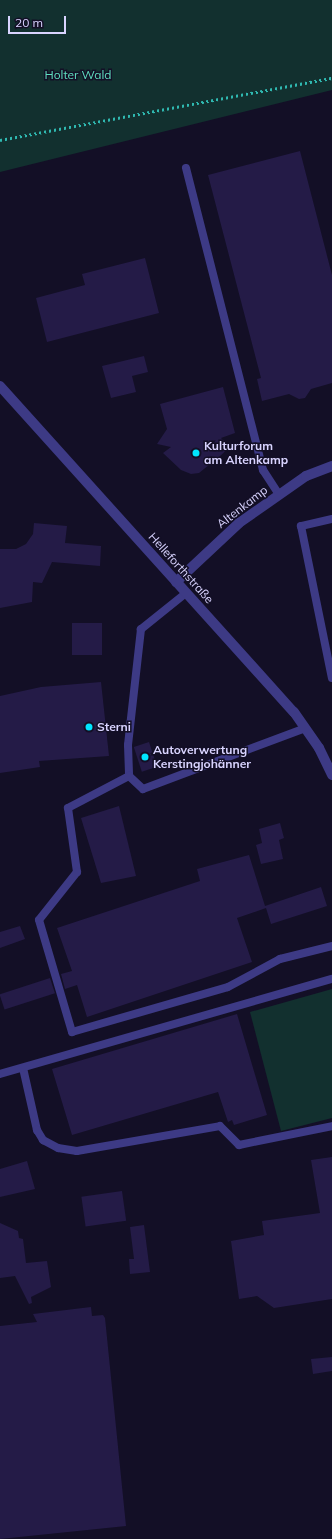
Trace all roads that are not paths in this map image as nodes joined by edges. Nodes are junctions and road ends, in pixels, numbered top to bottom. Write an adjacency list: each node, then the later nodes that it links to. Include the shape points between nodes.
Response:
1 (186, 168): 4 (lane, via 263,470)
2 (1, 390): 6 (street, Helleforthstraße)
3 (332, 466): 4 (street, Altenkamp, via 306,476)
4 (279, 495): 6 (street, Altenkamp, via 239,522)
5 (332, 519): 8 (lane, via 301,526)
6 (176, 582): 7 (street, Helleforthstraße)
7 (186, 593): 9 (street, Helleforthstraße); 11 (lane, via 142,629 128,745)
8 (332, 678)
9 (305, 728): 10 (street, Helleforthstraße); 11 (lane, via 142,789)
10 (332, 775)
11 (129, 776): 12 (lane, via 68,808 77,872 39,920 72,1032 228,987 280,959)
12 (332, 946)
13 (332, 979): 14 (lane)
14 (23, 1068): 15 (lane); 16 (lane, via 37,1130 43,1140 58,1148 77,1151 220,1126 239,1145)
15 (0, 1074)
16 (332, 1126)

